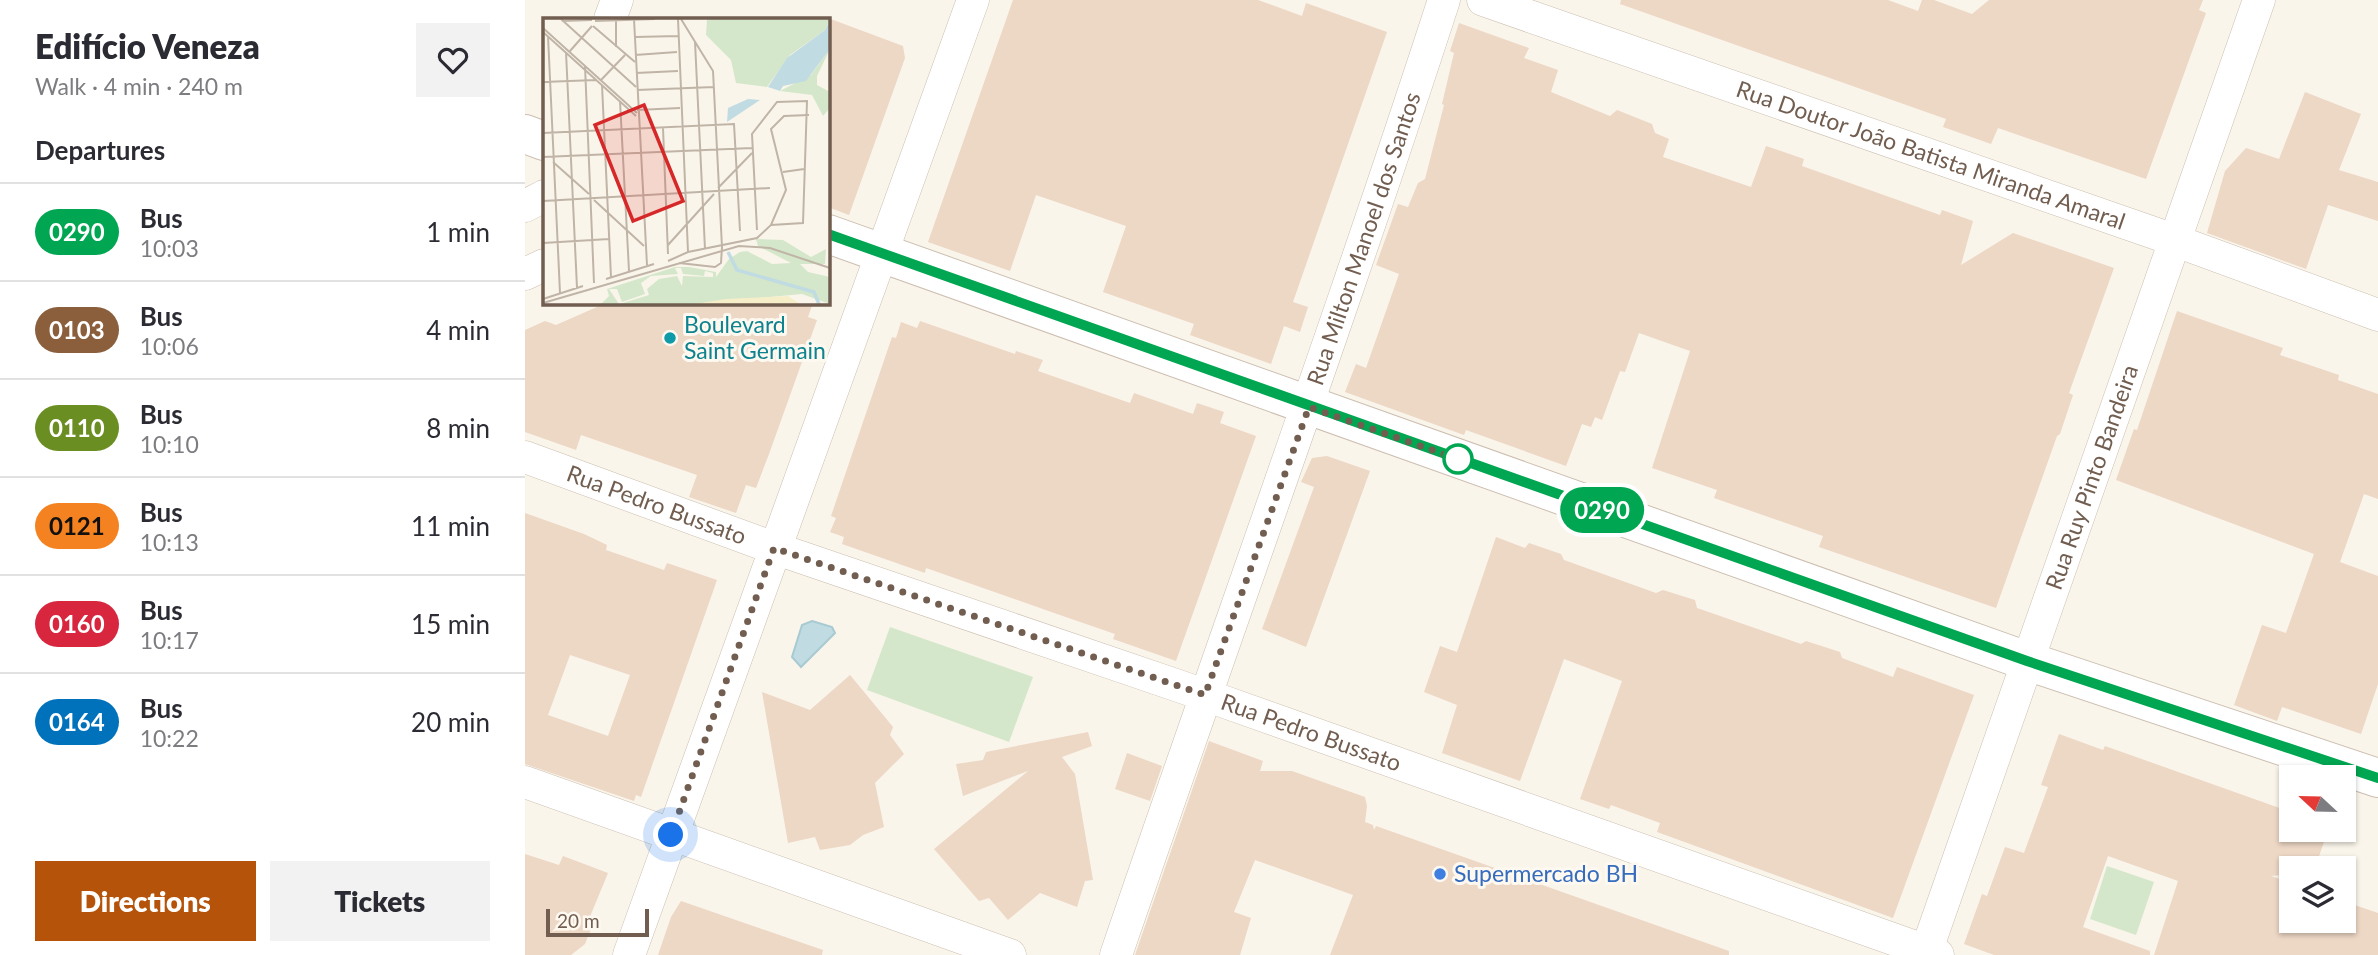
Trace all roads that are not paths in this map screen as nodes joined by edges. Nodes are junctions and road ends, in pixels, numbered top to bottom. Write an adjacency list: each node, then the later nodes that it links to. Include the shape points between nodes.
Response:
1 (617, 0): 6 (street)
2 (973, 0): 13 (street)
3 (1444, 0): 17 (street, Rua Milton Manoel dos Santos)
4 (1483, 0): 12 (street, Rua Doutor João Batista Miranda Amaral)
5 (2259, 0): 12 (street, Rua Ruy Pinto Bandeira)
6 (610, 18)
7 (525, 134): 8 (street)
8 (543, 141)
9 (543, 197): 10 (street)
10 (525, 206)
11 (829, 234): 13 (street)
12 (2176, 241): 16 (street, Rua Doutor João Batista Miranda Amaral); 20 (street, Rua Ruy Pinto Bandeira)
13 (883, 253): 17 (street); 19 (street)
14 (543, 265): 15 (street)
15 (525, 274)
16 (2378, 315)
17 (1309, 407): 20 (street); 21 (street, Rua Milton Manoel dos Santos)
18 (525, 457): 19 (street, Rua Pedro Bussato)
19 (774, 548): 21 (street, Rua Pedro Bussato); 24 (street)
20 (2027, 661): 22 (street); 25 (street, Rua Ruy Pinto Bandeira)
21 (1205, 695): 25 (street, Rua Pedro Bussato); 28 (street, Rua Milton Manoel dos Santos)
22 (2378, 778)
23 (525, 782): 24 (street)
24 (671, 835): 26 (street); 27 (street)
25 (1930, 954)
26 (629, 955)
27 (1010, 955)
28 (1116, 955)

